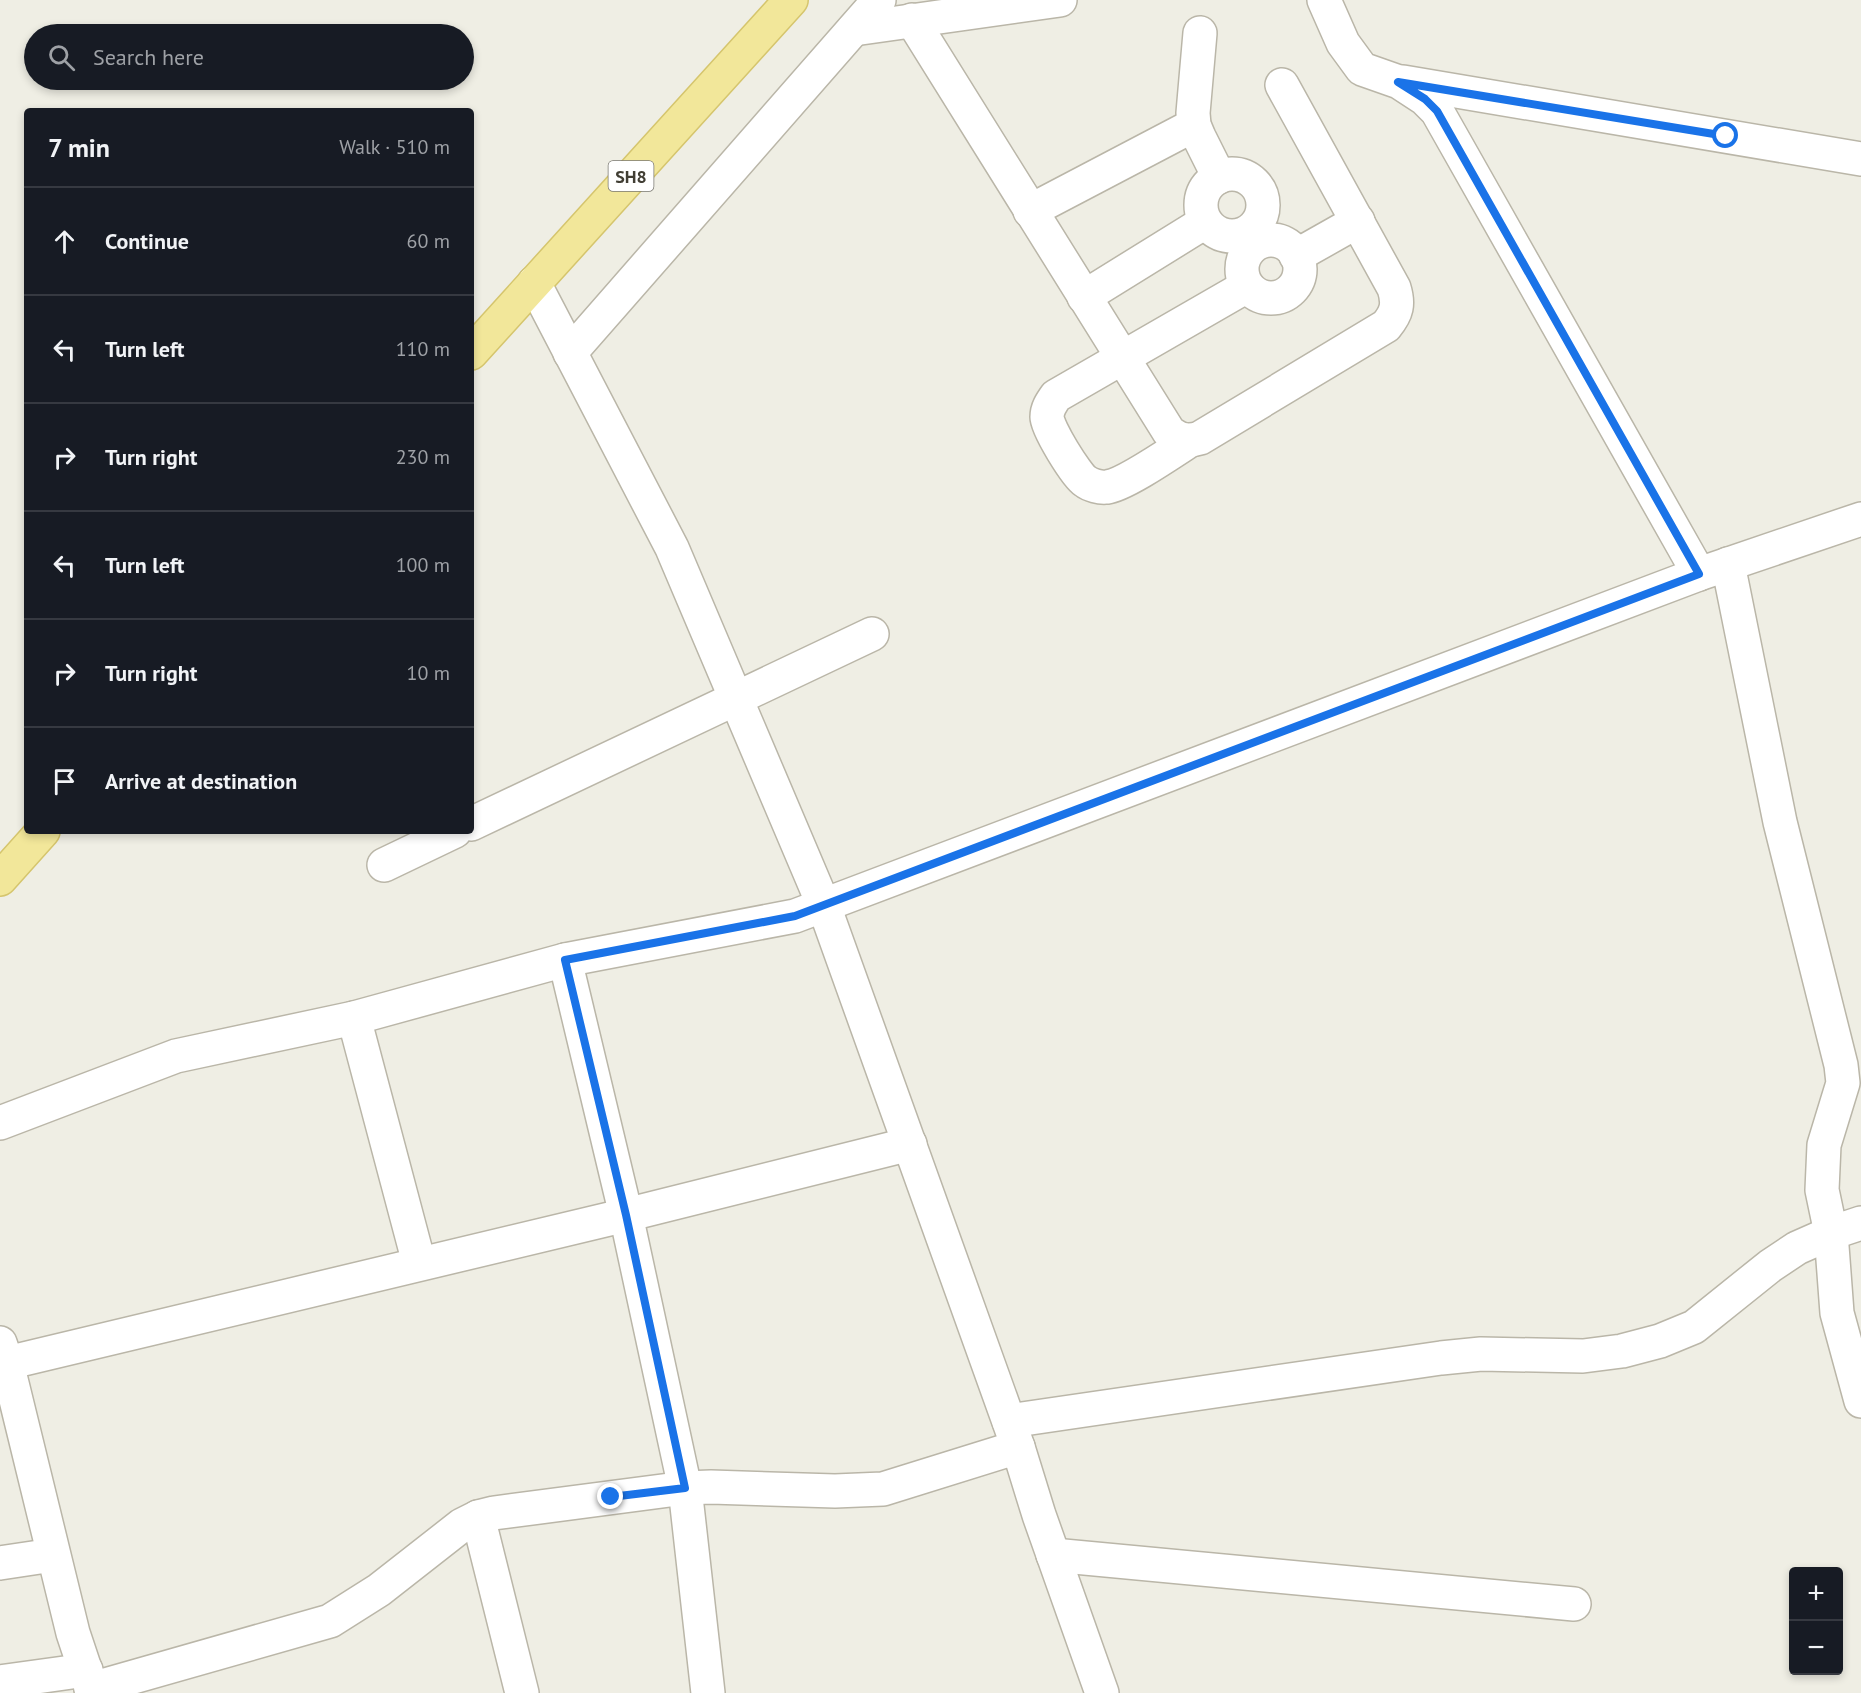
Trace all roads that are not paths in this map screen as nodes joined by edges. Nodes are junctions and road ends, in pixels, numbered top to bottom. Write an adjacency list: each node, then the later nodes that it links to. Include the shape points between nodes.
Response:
1 (791, 0): 16 (main road, SH8)
2 (879, 0): 6 (street)
3 (1060, 0): 5 (street)
4 (1324, 0): 8 (street, via 1342,43 1362,69)
5 (912, 20): 6 (street); 13 (street)
6 (854, 28): 19 (street)
7 (1200, 33): 10 (street)
8 (1398, 82): 11 (street); 23 (street, via 1437,111)
9 (1282, 85): 14 (street)
10 (1194, 125): 12 (street); 13 (street)
11 (1861, 159)
12 (1219, 177): 15 (street, via 1204,192 1201,202); 15 (street, via 1238,175 1255,185 1262,213 1251,229 1232,236 1222,235)
13 (1030, 211): 17 (street)
14 (1358, 221): 20 (street, via 1296,256 1284,243 1257,243 1244,257 1243,277 1247,286); 21 (street, via 1394,288 1398,301 1395,316 1386,326)
15 (1205, 222): 17 (street)
16 (534, 283): 18 (main road, SH8); 19 (street)
17 (1084, 297): 20 (street)
18 (474, 350)
19 (570, 353): 25 (street, via 672,548)
20 (1121, 357): 21 (street, via 1169,432); 21 (street, via 1056,396 1048,408 1050,432 1083,480 1106,487 1120,482)
21 (1189, 441)
22 (1861, 519): 23 (street)
23 (1713, 569): 31 (street); 37 (street, via 1841,1065 1843,1083 1824,1145 1822,1190)
24 (872, 634): 25 (street)
25 (736, 697): 26 (street); 31 (street)
26 (474, 823)
27 (40, 834): 30 (main road)
28 (449, 834): 29 (street)
29 (384, 865)
30 (0, 879)
31 (824, 906): 32 (street, via 758,924); 35 (street)
32 (565, 960): 33 (street); 36 (street)
33 (354, 1018): 34 (street, via 176,1056); 38 (street)
34 (0, 1123)
35 (910, 1144): 36 (street); 41 (street)
36 (626, 1215): 38 (street); 42 (street)
37 (1846, 1228): 40 (street, via 1837,1313); 41 (street, via 1797,1248 1694,1327 1622,1351 1583,1356 1481,1354 1442,1358)
38 (419, 1263): 39 (street)
39 (3, 1353): 44 (street)
40 (1861, 1401)
41 (1013, 1434): 42 (street, via 883,1489); 45 (street)
42 (685, 1488): 43 (street); 51 (street)
43 (478, 1517): 49 (street, via 330,1621); 50 (street)
44 (53, 1555): 46 (street); 49 (street)
45 (1053, 1555): 47 (street); 52 (street)
46 (0, 1563)
47 (1574, 1604)
48 (0, 1682): 49 (street)
49 (90, 1684)
50 (522, 1693)
51 (708, 1693)
52 (1102, 1693)

